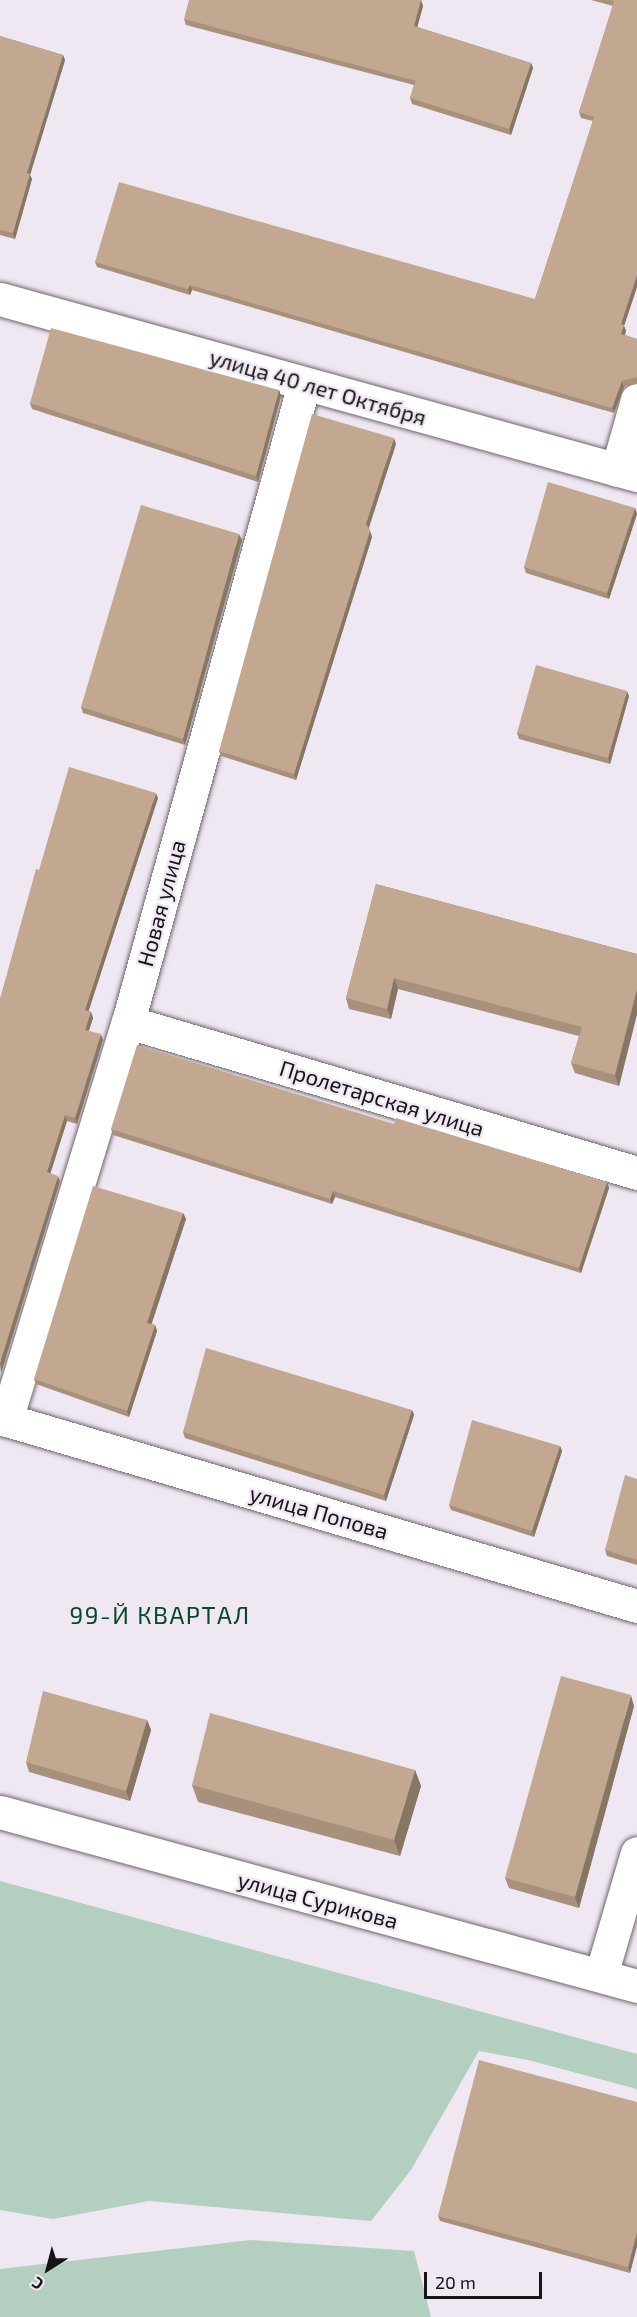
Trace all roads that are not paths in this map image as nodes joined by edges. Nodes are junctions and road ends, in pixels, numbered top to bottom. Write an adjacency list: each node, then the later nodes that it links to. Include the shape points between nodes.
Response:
1 (0, 299): 2 (street, улица 40 лет Октября)
2 (304, 384): 4 (street, улица 40 лет Октября); 5 (street, Новая улица)
3 (637, 400): 4 (street)
4 (627, 473)
5 (128, 1022): 6 (street, Пролетарская улица); 7 (street, Новая улица)
6 (637, 1173)
7 (3, 1419): 8 (street, улица Попова)
8 (637, 1606)
9 (0, 1812): 11 (street, улица Сурикова)
10 (637, 1853): 11 (street)
11 (601, 1975): 12 (street, улица Сурикова)
12 (637, 1986)

